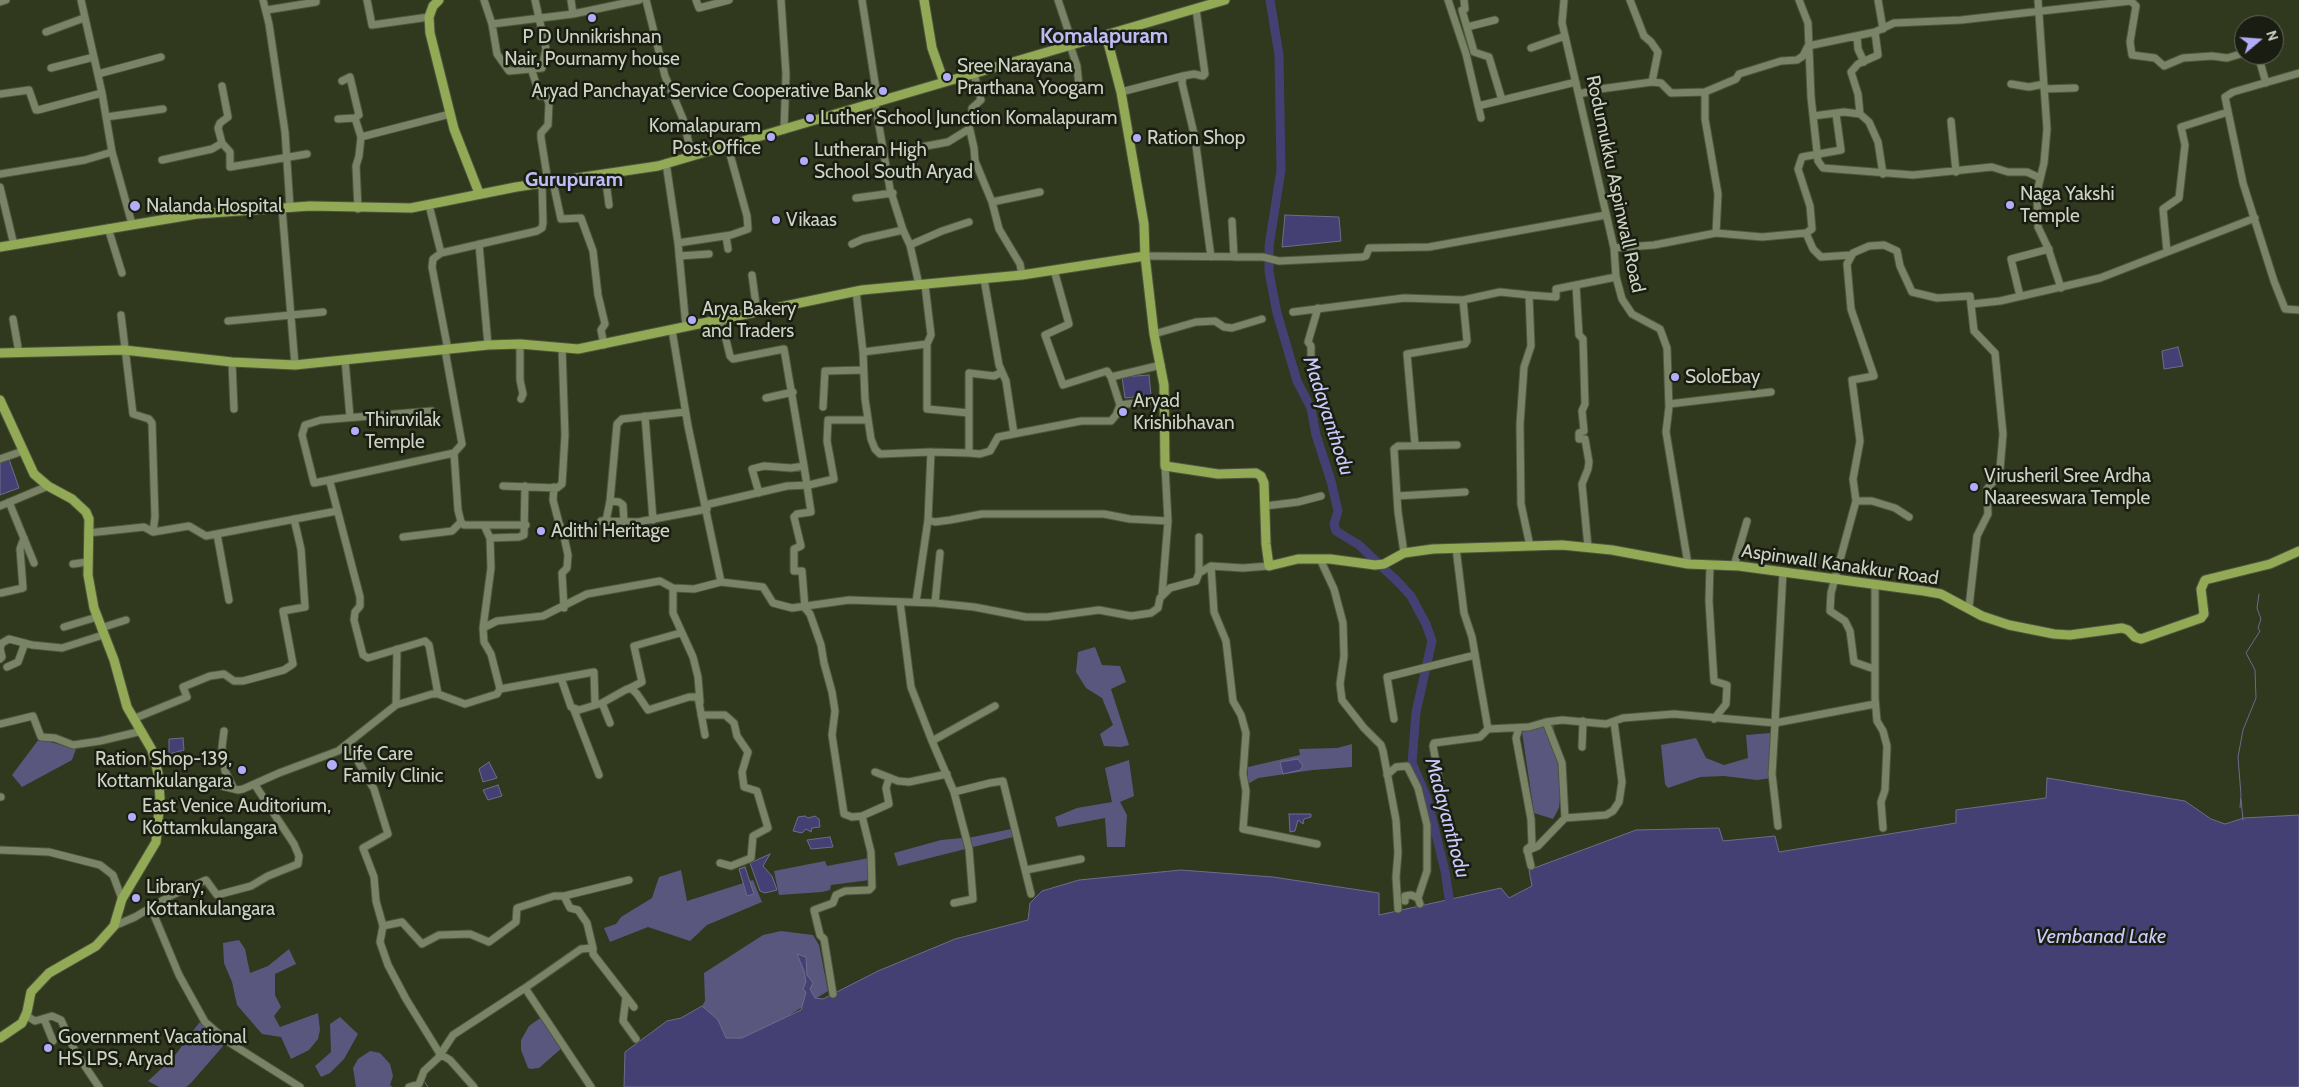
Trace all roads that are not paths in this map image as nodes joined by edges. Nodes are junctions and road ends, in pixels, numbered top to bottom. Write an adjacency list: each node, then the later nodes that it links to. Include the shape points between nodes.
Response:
1 (6, 0): 26 (street)
2 (80, 0): 32 (street)
3 (263, 0): 28 (street)
4 (316, 0): 28 (street)
5 (366, 0): 31 (street, via 372,25)
6 (438, 0): 31 (main road)
7 (484, 0): 35 (street)
8 (535, 0): 33 (street)
9 (572, 0): 30 (street)
10 (639, 0): 30 (street)
11 (646, 0): 94 (street, via 665,76 683,119)
12 (696, 0): 13 (street, via 699,8)
13 (729, 0)
14 (781, 0): 87 (street, via 786,74)
15 (862, 0): 73 (street)
16 (924, 0): 58 (main road, via 932,48)
17 (1058, 0): 43 (street)
18 (1225, 0): 27 (main road)
19 (1448, 0): 74 (street, via 1466,54)
20 (1464, 0): 36 (street, via 1465,8 1462,10)
21 (1564, 0): 41 (street, Rodumukku Aspinwall Road, via 1562,22)
22 (1630, 0): 60 (street, via 1644,36 1658,52)
23 (1799, 0): 44 (street, via 1808,23)
24 (1878, 0): 37 (street)
25 (2038, 0): 29 (street)
26 (0, 2)
27 (1196, 9): 40 (main road); 56 (street, via 1205,74)
28 (267, 10): 95 (street)
29 (2039, 10): 37 (street, via 1961,20 1894,23); 46 (street, via 2131,1 2136,6 2130,42 2132,54 2155,58 2164,66 2182,58); 65 (street)
30 (573, 14): 33 (street)
31 (429, 17): 77 (main road)
32 (84, 18): 38 (street); 47 (street)
33 (541, 18): 35 (street); 52 (street, via 546,49 542,68)
34 (1495, 20): 36 (street)
35 (492, 24): 52 (street, via 496,54 509,71)
36 (1467, 27): 72 (street, via 1474,52 1489,57)
37 (1883, 29): 39 (street)
38 (46, 32)
39 (1875, 32): 42 (street); 49 (street, via 1878,55)
40 (1106, 35): 43 (main road); 67 (main road)
41 (1565, 36): 45 (street); 59 (street, Rodumukku Aspinwall Road)
42 (1857, 36): 44 (street); 49 (street)
43 (1071, 45): 55 (main road); 64 (street)
44 (1808, 46): 68 (street, via 1797,60 1780,61 1739,74 1736,79); 80 (street)
45 (1531, 48)
46 (2234, 56)
47 (94, 57): 51 (street); 54 (street)
48 (161, 57): 54 (street)
49 (1864, 62): 79 (street, via 1851,72)
50 (2261, 65): 61 (street)
51 (51, 68)
52 (531, 68): 104 (street, via 540,96 546,96 549,103 548,125 541,133)
53 (2299, 73): 61 (street)
54 (98, 74): 69 (street)
55 (974, 74): 58 (main road); 86 (street, via 981,100 972,108)
56 (1183, 76): 67 (street); 140 (street)
57 (342, 81): 82 (street, via 350,77 360,115)
58 (944, 82): 73 (main road)
59 (1576, 82): 71 (street, Rodumukku Aspinwall Road); 72 (street)
60 (1652, 82): 68 (street, via 1661,83 1671,93); 71 (street)
61 (2266, 83): 76 (street, via 2228,94 2225,97)
62 (2011, 84): 65 (street)
63 (222, 86): 89 (street, via 228,117 220,122 218,128)
64 (1079, 86)
65 (2044, 86): 66 (street); 103 (street, via 2047,129)
66 (2075, 88)
67 (1120, 92): 139 (main road, via 1137,175)
68 (1705, 92): 122 (street, via 1705,119 1718,194)
69 (102, 93): 70 (street, via 38,110 29,90); 81 (street)
70 (0, 94)
71 (1579, 94): 115 (street, Rodumukku Aspinwall Road)
72 (1502, 100): 74 (street)
73 (876, 102): 87 (main road); 108 (street)
74 (1478, 106): 83 (street)
75 (163, 109): 81 (street)
76 (2228, 112): 116 (street, via 2243,183); 134 (street, via 2181,126 2185,145 2179,198 2163,210)
77 (450, 114): 88 (street); 107 (main road)
78 (1836, 114): 79 (street); 80 (street); 93 (street, via 1841,150)
79 (1860, 114): 102 (street, via 1869,122 1878,142)
80 (1813, 116): 93 (street)
81 (106, 117): 91 (street)
82 (355, 118): 84 (street); 88 (street)
83 (1481, 118)
84 (338, 119)
85 (1952, 121): 98 (street)
86 (969, 129): 101 (street, via 948,142 910,149); 110 (street, via 975,161)
87 (784, 130): 90 (main road)
88 (361, 137): 114 (street, via 356,166)
89 (222, 143): 95 (street, via 230,152 230,167); 96 (street, via 212,149)
90 (728, 147): 94 (main road); 124 (street, via 748,229)
91 (112, 152): 99 (street, via 85,160); 119 (street)
92 (307, 154): 95 (street)
93 (1818, 154): 102 (street, via 1823,168); 123 (street, via 1802,157 1798,169 1810,206 1812,229)
94 (692, 156): 97 (main road)
95 (286, 158): 113 (street)
96 (162, 160)
97 (666, 163): 100 (main road); 125 (street)
98 (1956, 172): 102 (street); 103 (street, via 1992,167 2008,172 2027,172)
99 (0, 174)
100 (605, 174): 104 (main road); 112 (street)
101 (915, 174)
102 (1884, 174)
103 (2040, 178): 133 (street, via 2038,227)
104 (548, 182): 107 (main road); 126 (street, via 542,228); 173 (street, via 561,219 581,218 593,251 605,324 601,330)
105 (0, 187): 128 (street)
106 (1040, 192): 110 (street)
107 (479, 193): 111 (main road)
108 (893, 193): 109 (street); 121 (street)
109 (856, 198)
110 (992, 202): 145 (street, via 999,229 1020,264)
111 (429, 205): 114 (main road, via 390,210); 135 (street)
112 (609, 205)
113 (286, 208): 114 (main road); 119 (main road, via 197,214); 161 (street)
114 (358, 209)
115 (1606, 216): 131 (street, Rodumukku Aspinwall Road); 141 (street, via 1429,247 1370,248 1362,257 1279,261)
116 (2255, 218): 134 (street); 157 (street, via 2284,306 2288,310)
117 (1232, 221): 141 (street)
118 (969, 222): 129 (street)
119 (132, 224): 120 (main road)
120 (108, 228): 128 (main road); 143 (street)
121 (903, 230): 127 (street); 129 (street)
122 (1716, 233): 123 (street, via 1762,237); 131 (street, via 1654,245)
123 (1806, 233): 137 (street, via 1820,257)
124 (726, 236): 125 (street); 132 (street)
125 (678, 243): 138 (street)
126 (479, 244): 135 (street); 172 (street)
127 (852, 244)
128 (14, 245): 130 (main road)
129 (910, 245): 148 (street)
130 (0, 247)
131 (1614, 248): 146 (street, Rodumukku Aspinwall Road)
132 (728, 249)
133 (2048, 250): 150 (street); 153 (street, via 2011,259)
134 (2166, 252): 150 (street, via 2100,278)
135 (441, 253): 176 (street, via 432,259 432,267)
136 (709, 254): 138 (street)
137 (1851, 255): 155 (street, via 1869,246 1893,248 1912,292 1937,298 1968,296); 225 (street, via 1847,264 1851,309 1874,376 1852,380 1860,441 1853,480)
138 (679, 256): 167 (street)
139 (1145, 256): 140 (street); 142 (main road); 169 (main road)
140 (1211, 257): 141 (street)
141 (1234, 257)
142 (1054, 270): 145 (main road); 187 (street, via 1069,324 1044,335 1063,385 1107,371)
143 (122, 274)
144 (752, 275): 159 (street)
145 (1022, 275): 147 (main road)
146 (1616, 277): 149 (street); 194 (street, Rodumukku Aspinwall Road, via 1625,306 1632,314 1655,324 1663,334 1667,348)
147 (984, 279): 148 (main road); 186 (street)
148 (922, 285): 151 (main road); 171 (street, via 931,334)
149 (1576, 285): 152 (street, via 1556,288 1556,297); 249 (street, via 1584,404 1584,431 1579,433 1579,438 1585,439 1589,462 1582,484)
150 (2061, 288): 153 (street)
151 (856, 291): 159 (main road); 177 (street)
152 (1529, 295): 154 (street, via 1492,293); 248 (street, via 1531,346 1524,367 1520,424 1522,504)
153 (2020, 296): 155 (street)
154 (1463, 300): 156 (street, via 1404,298); 206 (street, via 1465,344 1407,354)
155 (1972, 304): 276 (street, via 1974,331 1994,353 2003,434 1999,476 1987,489 1988,514 1977,536)
156 (1318, 308): 160 (street); 185 (street, via 1308,342 1311,346)
157 (2299, 310)
158 (323, 312): 161 (street)
159 (757, 312): 164 (main road)
160 (1293, 312)
161 (290, 315): 166 (street); 182 (street)
162 (121, 316): 175 (street)
163 (13, 319): 179 (street)
164 (721, 319): 167 (main road); 188 (street, via 733,359 784,349)
165 (1262, 319): 169 (street, via 1232,328 1214,321 1196,322)
166 (228, 321)
167 (686, 327): 168 (main road)
168 (672, 330): 173 (main road); 199 (street)
169 (1154, 334): 183 (main road)
170 (520, 344): 172 (main road); 174 (main road); 191 (street)
171 (927, 344): 177 (street); 200 (street, via 927,409)
172 (488, 345): 176 (main road)
173 (604, 345): 174 (main road)
174 (562, 348): 219 (street, via 564,458 562,484)
175 (124, 350): 179 (main road); 181 (main road); 241 (street, via 133,414 152,423)
176 (446, 350): 180 (main road); 209 (street, via 462,444)
177 (863, 352): 184 (street)
178 (0, 353): 179 (main road)
179 (19, 353)
180 (346, 360): 182 (main road); 202 (street)
181 (232, 362): 182 (main road); 197 (street)
182 (295, 365)
183 (1161, 365): 187 (street); 192 (main road)
184 (864, 370): 196 (street, via 825,371); 203 (street)
185 (1311, 371)
186 (1002, 372): 200 (street, via 994,376 969,373); 204 (street)
187 (1111, 377): 195 (street)
188 (793, 392): 190 (street); 212 (street)
189 (1771, 392): 194 (street)
190 (766, 398)
191 (521, 399)
192 (1165, 399): 195 (street); 213 (main road)
193 (0, 400): 207 (main road)
194 (1669, 404): 258 (street, Rodumukku Aspinwall Road, via 1666,432)
195 (1120, 405): 204 (street, via 1111,421 1081,421)
196 (823, 407)
197 (234, 409)
198 (432, 410): 202 (street)
199 (685, 412): 201 (street); 229 (street)
200 (969, 413): 210 (street)
201 (645, 416): 224 (street, via 622,419 617,424); 233 (street)
202 (350, 417): 214 (street, via 305,425 302,435 314,483)
203 (867, 420): 208 (street, via 871,439 880,454); 215 (street, via 828,420 827,441 834,479)
204 (1014, 434): 210 (street, via 998,437 990,451)
205 (1457, 445): 206 (street)
206 (1415, 446): 223 (street, via 1394,449)
207 (24, 451): 211 (street); 216 (main road, via 34,474)
208 (930, 452): 210 (street); 234 (street)
209 (454, 453): 214 (street); 237 (street)
210 (969, 453)
211 (0, 458)
212 (804, 466): 215 (street); 221 (street, via 752,469)
213 (1165, 466): 228 (main road, via 1218,474 1256,473 1264,483); 235 (street)
214 (329, 480): 230 (street)
215 (806, 485): 221 (street); 275 (street, via 811,512 794,517 801,546 794,549 794,571 802,571)
216 (48, 486): 226 (street); 242 (main road, via 72,499 86,512)
217 (503, 486): 218 (street)
218 (525, 486): 219 (street); 239 (street)
219 (554, 488): 274 (street, via 553,500 568,555 567,568 562,573)
220 (1465, 492): 223 (street)
221 (759, 493): 229 (street)
222 (1321, 496): 228 (street)
223 (1397, 496): 253 (street)
224 (610, 501): 238 (street, via 624,506); 238 (street, via 604,521)
225 (1856, 501): 231 (street, via 1895,508); 264 (street)
226 (9, 502): 227 (street); 246 (street)
227 (0, 506)
228 (1265, 506): 260 (main road)
229 (706, 507): 233 (street); 265 (street)
230 (337, 511): 232 (street); 284 (street, via 361,600 354,620 363,655 368,658)
231 (1909, 517)
232 (294, 519): 243 (street); 300 (street, via 301,549 305,607 283,611 293,664 284,670 243,681 234,681 224,674 210,676 183,687 187,697)
233 (653, 520): 238 (street)
234 (928, 520): 235 (street, via 943,521 982,514 1104,514); 272 (street)
235 (1168, 521): 269 (street)
236 (1746, 521): 261 (street)
237 (461, 522): 240 (street, via 464,525); 244 (street, via 452,531)
238 (624, 522)
239 (526, 524): 240 (street); 247 (street, via 521,537)
240 (484, 525): 247 (street)
241 (153, 532): 242 (street, via 144,527); 243 (street, via 189,526 206,536)
242 (88, 533): 255 (main road)
243 (217, 534): 270 (street)
244 (402, 537)
245 (1199, 537): 262 (street)
246 (24, 538): 256 (street); 268 (street, via 20,549 23,588)
247 (490, 538): 280 (street, via 491,568)
248 (1530, 546): 249 (main road, Aspinwall Kanakkur Road); 250 (main road, Aspinwall Kanakkur Road)
249 (1588, 547): 258 (main road, Aspinwall Kanakkur Road)
250 (1456, 548): 253 (main road, Aspinwall Kanakkur Road); 285 (street, via 1464,613)
251 (2299, 551): 276 (main road, Aspinwall Kanakkur Road, via 2270,564 2205,580 2200,589 2204,614 2201,618 2141,639 2122,628 2054,634 2009,625)
252 (940, 553): 273 (street)
253 (1404, 553): 254 (main road, Aspinwall Kanakkur Road, via 1379,565)
254 (1320, 559): 260 (main road, via 1298,559); 320 (street, via 1334,589 1343,623 1342,700 1382,745)
255 (87, 562): 257 (street); 277 (main road)
256 (34, 563)
257 (72, 564)
258 (1688, 564): 259 (main road, Aspinwall Kanakkur Road)
259 (1710, 565): 261 (main road, Aspinwall Kanakkur Road); 302 (street, via 1714,681 1727,685 1726,704)
260 (1269, 566): 262 (street)
261 (1734, 566): 263 (main road, Aspinwall Kanakkur Road)
262 (1204, 568): 269 (street, via 1196,581 1170,588); 331 (street, via 1214,612 1226,641 1233,701 1246,733 1243,829)
263 (1783, 571): 264 (main road, Aspinwall Kanakkur Road); 307 (street)
264 (1835, 578): 266 (main road, Aspinwall Kanakkur Road); 288 (street, via 1830,611 1845,620 1848,626 1854,662)
265 (721, 582): 267 (street, via 694,589); 275 (street, via 763,587 773,603)
266 (1875, 585): 276 (main road, Aspinwall Kanakkur Road, via 1941,594); 288 (street)
267 (672, 588): 274 (street, via 660,582 588,594); 282 (street, via 673,613)
268 (1, 593)
269 (1162, 595): 273 (street, via 1158,608 1151,614 1131,616 1099,610 1026,617)
270 (229, 600)
271 (900, 602): 272 (street); 275 (street, via 849,600); 314 (street, via 911,688)
272 (916, 602): 273 (street)
273 (935, 603)
274 (564, 608): 280 (street, via 544,616 497,621)
275 (805, 608): 327 (street, via 822,644 832,692 835,711 832,735 844,814)
276 (1969, 608)
277 (97, 617): 279 (street); 281 (main road)
278 (126, 620): 281 (street)
279 (64, 627)
280 (483, 628): 290 (street, via 484,642 491,654)
281 (102, 631): 283 (street, via 62,648); 300 (main road)
282 (680, 632): 291 (street, via 634,646 642,682); 293 (street, via 693,657)
283 (25, 643): 286 (street, via 4,640 0,646); 287 (street, via 18,662)
284 (397, 649): 292 (street, via 422,641 429,645); 296 (street)
285 (1475, 655): 301 (street, via 1387,677); 310 (street)
286 (0, 659)
287 (7, 667)
288 (1874, 669): 295 (street)
289 (562, 678): 290 (street); 294 (street, via 594,672); 298 (street)
290 (500, 689): 292 (street, via 497,694 465,704)
291 (627, 689): 293 (street, via 637,694 648,710 688,697 698,697); 294 (street)
292 (438, 694): 296 (street)
293 (700, 702): 299 (street)
294 (598, 703): 298 (street); 306 (street)
295 (1875, 704): 307 (street); 330 (street, via 1877,721 1887,746 1882,802)
296 (396, 705): 315 (street)
297 (995, 706): 314 (street)
298 (574, 710): 319 (street)
299 (701, 715): 313 (street); 335 (street, via 725,716 734,723 737,736 748,752 742,772 744,787 757,791 768,828 753,836 751,858 731,866)
300 (132, 719): 311 (main road)
301 (1394, 719)
302 (1714, 719): 305 (street, via 1674,714 1623,718); 307 (street)
303 (1583, 721): 304 (street); 305 (street); 316 (street)
304 (1546, 722): 309 (street); 328 (street, via 1562,763)
305 (1614, 722): 328 (street, via 1622,782 1619,802 1606,815)
306 (610, 723)
307 (1775, 723): 329 (street, via 1772,774)
308 (0, 724): 311 (street, via 33,716 40,737 55,738 73,745)
309 (1519, 728): 310 (street); 333 (street, via 1516,738 1532,827 1532,845)
310 (1488, 730): 325 (street, via 1480,737 1434,743)
311 (142, 731): 323 (main road, via 156,762)
312 (224, 731): 324 (street, via 225,771)
313 (705, 735)
314 (932, 742): 318 (street)
315 (348, 744): 322 (street); 347 (street, via 374,789 388,834 362,848 374,877)
316 (1582, 747)
317 (875, 772): 321 (street)
318 (947, 774): 321 (street, via 909,782); 326 (street)
319 (599, 775)
320 (1387, 775): 342 (street, via 1396,768 1407,766 1418,788 1426,825 1427,871 1419,901 1411,895 1405,896); 345 (street, via 1396,820)
321 (889, 778): 327 (street, via 886,788 889,804)
322 (255, 785): 324 (street, via 238,790); 344 (street, via 294,844 299,856 298,864 251,886 217,895 206,880)
323 (160, 786): 324 (street, via 206,782); 341 (main road, via 156,842)
324 (233, 787)
325 (1441, 789)
326 (954, 792): 337 (street, via 1003,781); 343 (street, via 969,849 973,898)
327 (862, 816): 350 (street, via 871,852 872,887 861,892 845,891 836,895 833,903 814,910 824,939)
328 (1565, 818): 333 (street, via 1538,846)
329 (1778, 826)
330 (1884, 828)
331 (1317, 844)
332 (0, 850): 341 (street, via 49,852 100,865 113,875)
333 (1527, 851): 336 (street)
334 (1081, 859): 337 (street)
335 (720, 863)
336 (1532, 866)
337 (1026, 870): 339 (street)
338 (630, 880): 340 (street)
339 (1031, 894)
340 (564, 896): 347 (street, via 517,908 516,922 489,942 470,934 439,935 422,944 402,922); 348 (street, via 570,908 578,910 587,923)
341 (122, 899): 346 (main road)
342 (1405, 901)
343 (954, 904)
344 (151, 908): 346 (street); 360 (street, via 179,975 205,1022 228,1041)
345 (1398, 908)
346 (114, 926): 353 (main road, via 96,946 49,973 31,992)
347 (383, 926): 358 (street, via 380,942 388,965)
348 (593, 948): 349 (street, via 581,949); 351 (street, via 593,954)
349 (525, 988): 358 (street, via 454,1035); 363 (street)
350 (833, 994)
351 (626, 997): 352 (street); 356 (street, via 623,1021)
352 (634, 1007)
353 (26, 1015): 354 (street, via 35,1021); 355 (main road, via 22,1023)
354 (44, 1019): 357 (street); 359 (street, via 52,1016 61,1020 76,1053)
355 (0, 1038)
356 (636, 1039)
357 (53, 1041)
358 (440, 1054): 361 (street, via 424,1071 419,1084); 362 (street, via 450,1060)
359 (99, 1087)
360 (300, 1087)
361 (409, 1087)
362 (474, 1087)
363 (591, 1087)

